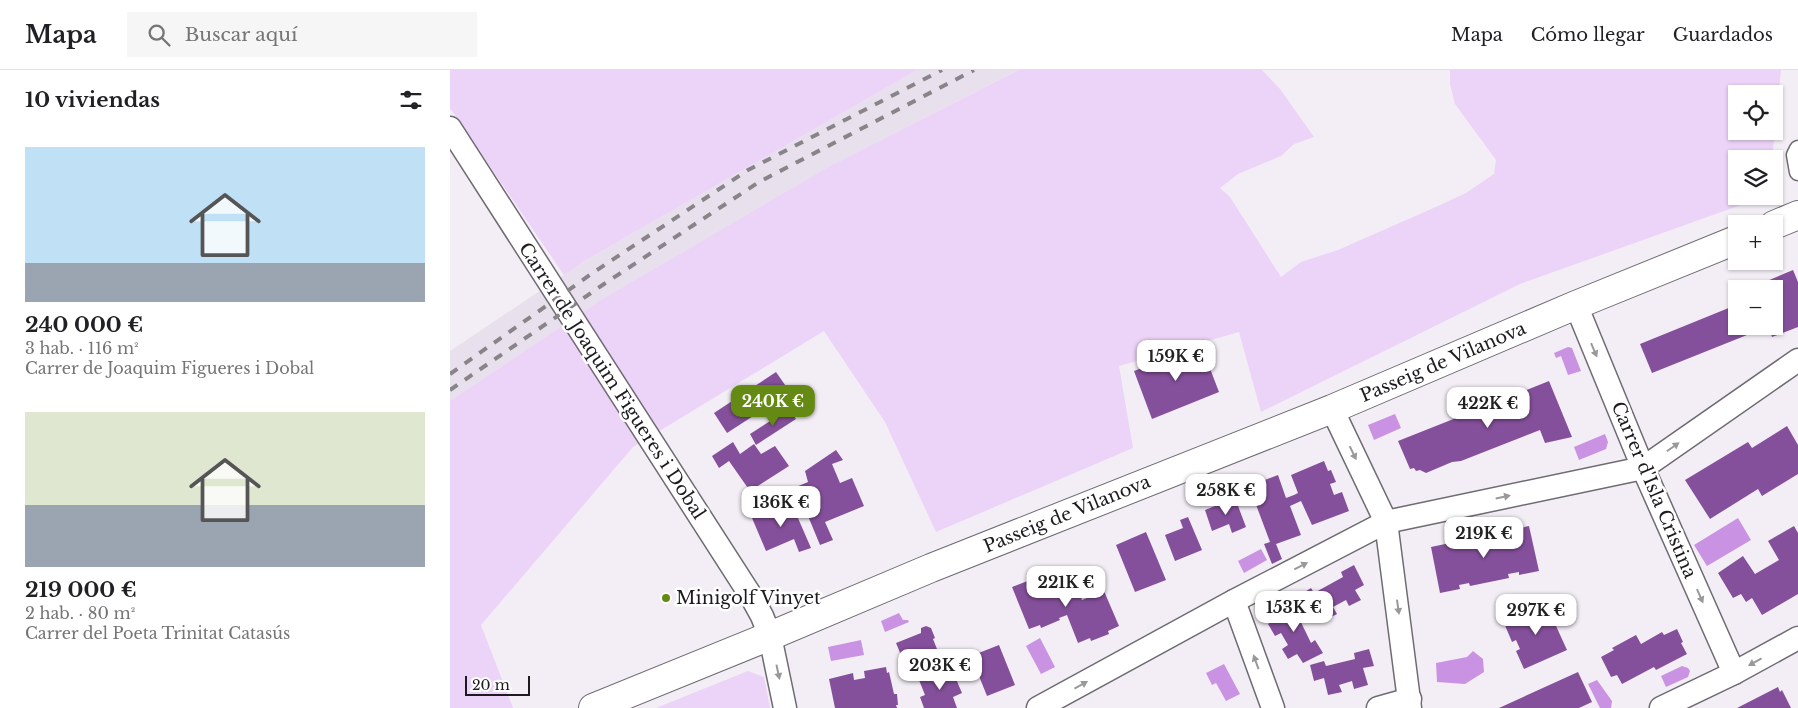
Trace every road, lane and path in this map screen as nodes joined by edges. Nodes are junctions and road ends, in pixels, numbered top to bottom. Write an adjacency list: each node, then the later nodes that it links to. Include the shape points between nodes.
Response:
1 (450, 128): 13 (street, Carrer de Joaquim Figueres i Dobal, via 751,596)
2 (1798, 149): 3 (street)
3 (1798, 172)
4 (1798, 215): 5 (street)
5 (1783, 221)
6 (1728, 243): 7 (street, Passeig de Vilanova)
7 (1576, 305): 9 (street, Passeig de Vilanova); 10 (street, Carrer d'Isla Cristina, one-way to 10)
8 (1798, 360): 10 (street, one-way to 8)
9 (1332, 409): 11 (street, one-way to 11); 13 (street, Passeig de Vilanova, via 931,568)
10 (1643, 468): 11 (street, one-way to 10); 15 (street, Carrer d'Isla Cristina, one-way to 15)
11 (1386, 522): 12 (street, one-way to 11); 16 (street, one-way to 16)
12 (1234, 601): 19 (street, one-way to 12); 20 (street, one-way to 12)
13 (770, 636): 17 (street, Passeig de Vilanova); 18 (street, Carrer de Joaquim Figueres i Dobal, one-way to 18)
14 (1798, 638): 15 (street, one-way to 15)
15 (1734, 674): 22 (street)
16 (1410, 703): 21 (street)
17 (593, 708)
18 (786, 708)
19 (1038, 708)
20 (1272, 708)
21 (1378, 708)
22 (1661, 708)

